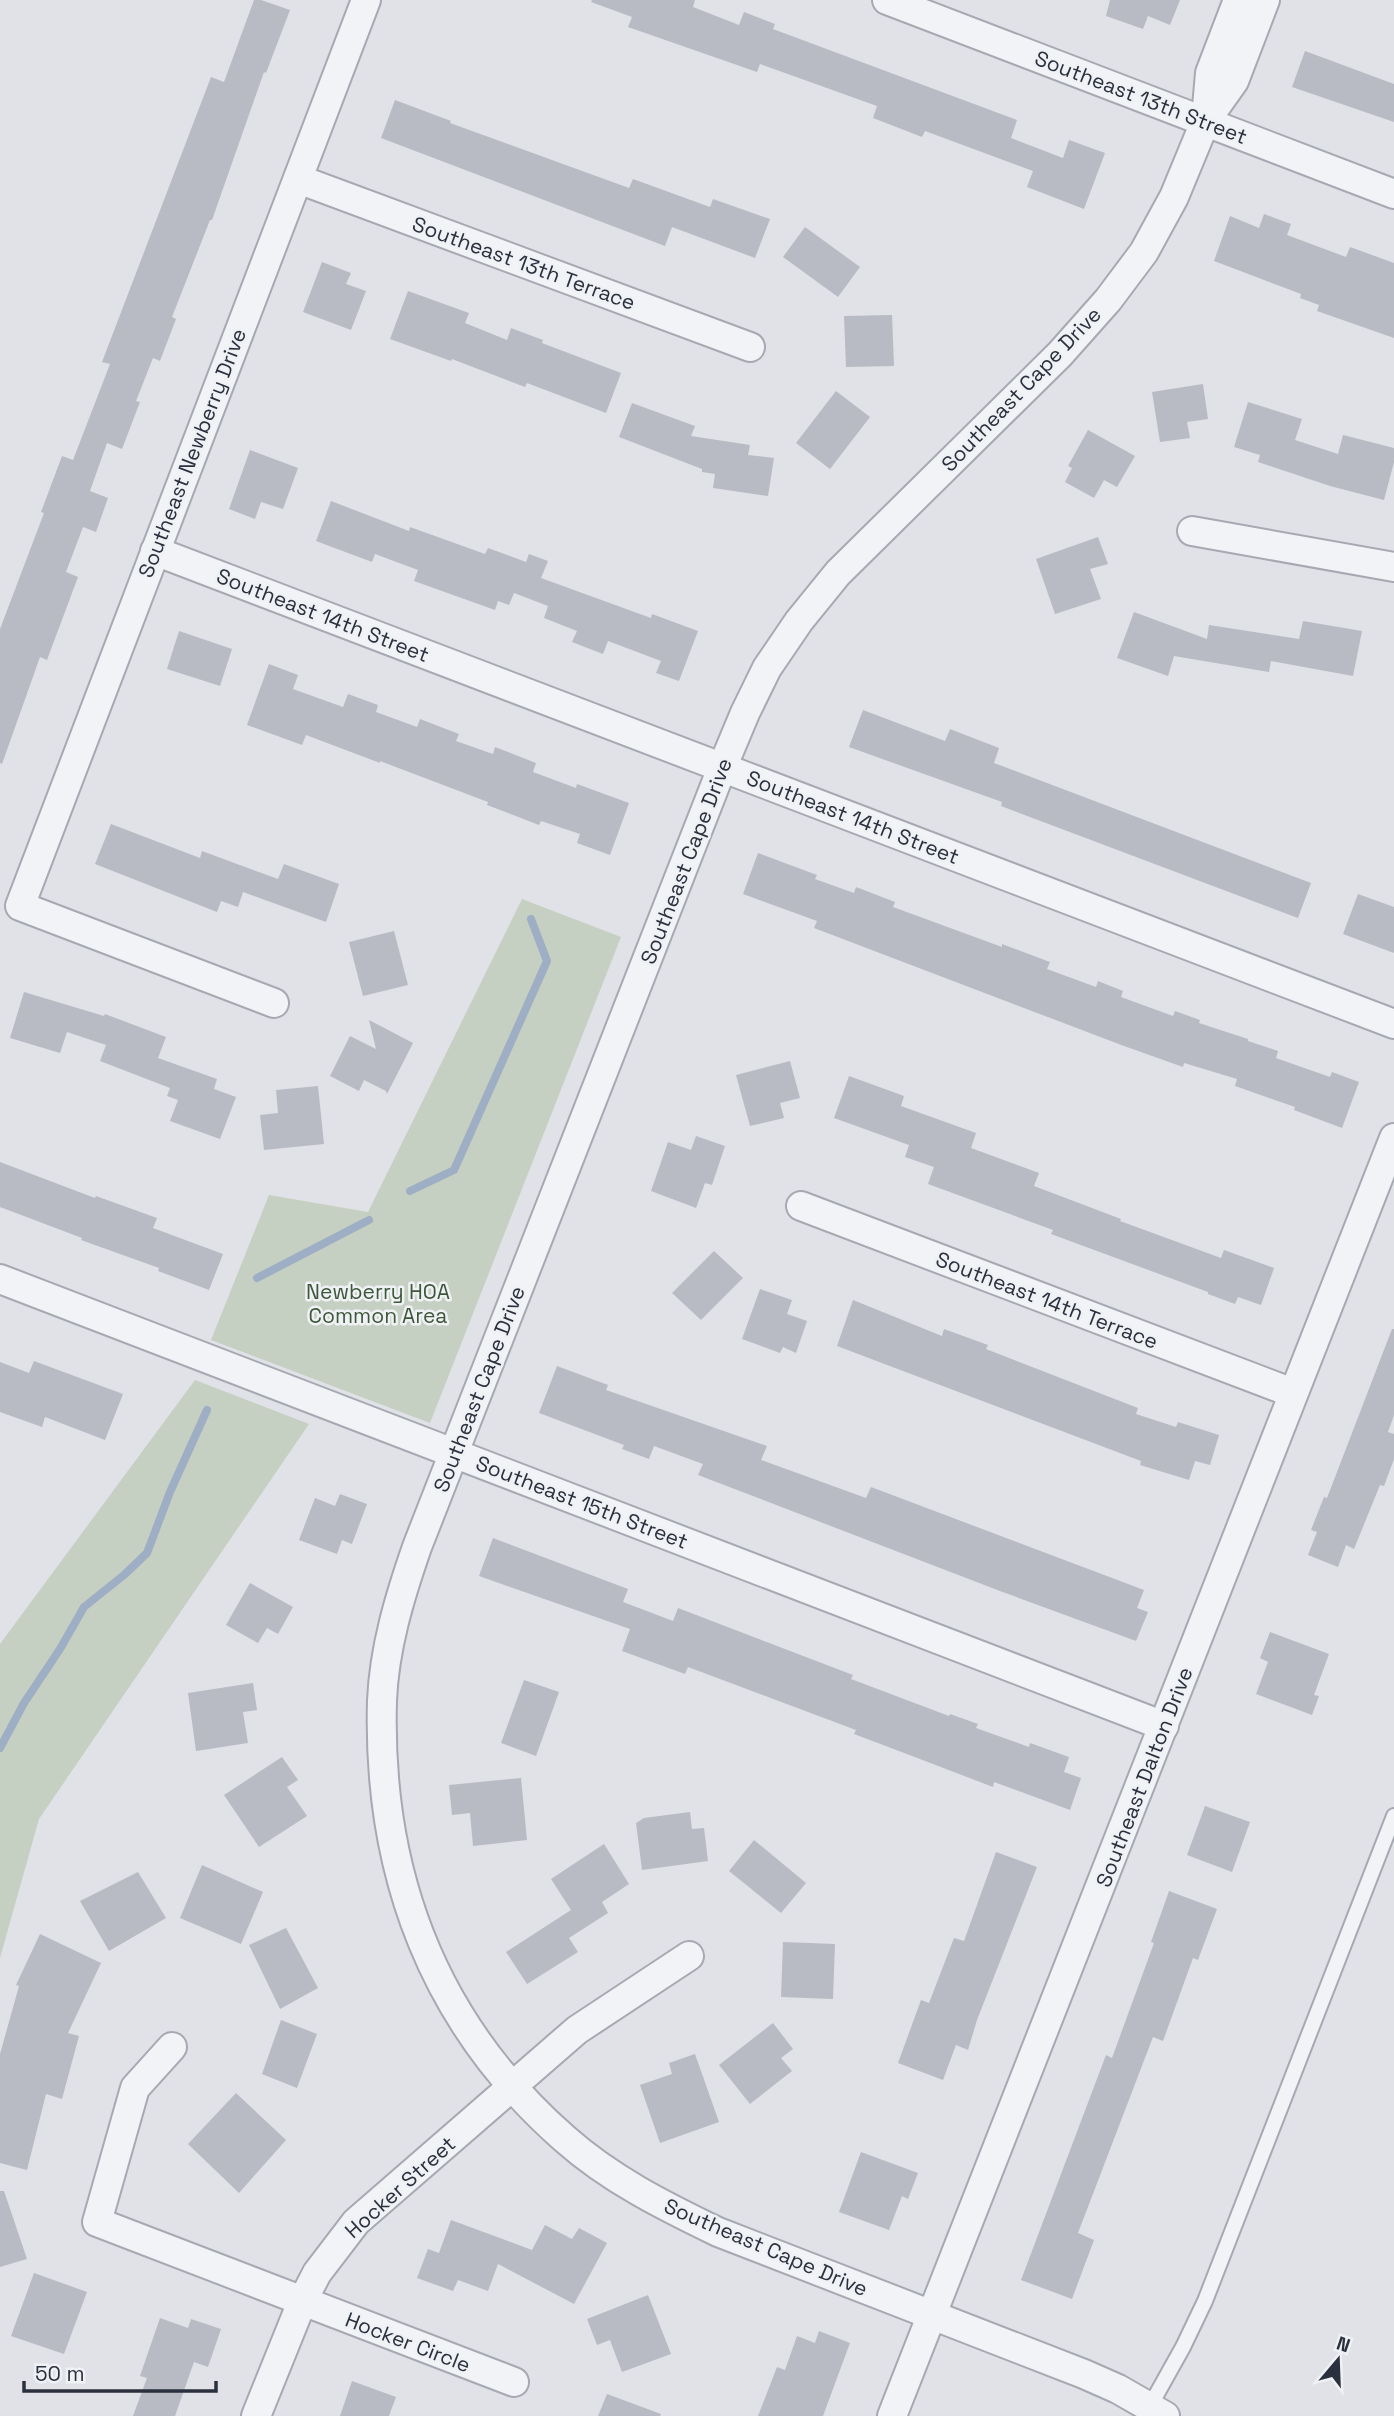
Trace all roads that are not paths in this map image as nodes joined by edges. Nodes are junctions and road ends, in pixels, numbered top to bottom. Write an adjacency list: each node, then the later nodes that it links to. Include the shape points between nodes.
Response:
1 (366, 0): 6 (street, Southeast Newberry Drive)
2 (887, 0): 5 (street, Southeast 13th Street)
3 (1238, 0): 5 (street, Southeast Cape Drive, via 1210,73)
4 (1265, 0): 5 (street, Southeast Cape Drive, via 1234,81)
5 (1205, 122): 7 (street, Southeast 13th Street); 12 (street, Southeast Cape Drive, via 1174,197 1144,253 1060,354 838,573 767,668)
6 (298, 179): 8 (street, Southeast 13th Terrace); 10 (street, Southeast Newberry Drive)
7 (1394, 194)
8 (750, 347)
9 (1192, 531): 11 (street)
10 (155, 551): 12 (street, Southeast 14th Street); 13 (street, Southeast Newberry Drive, via 20,906)
11 (1394, 567)
12 (722, 768): 14 (street, Southeast 14th Street); 19 (street, Southeast Cape Drive)
13 (274, 1003)
14 (1394, 1024)
15 (1394, 1138): 18 (street, Southeast Dalton Drive)
16 (802, 1206): 18 (street, Southeast 14th Terrace)
17 (0, 1279): 19 (street, Southeast 15th Street)
18 (1293, 1393): 20 (street, Southeast Dalton Drive)
19 (454, 1453): 20 (street, Southeast 15th Street); 24 (street, Southeast Cape Drive, via 405,1582 389,1644 382,1699 383,1762 401,1880 419,1934 472,2037)
20 (1164, 1726): 26 (street, Southeast Dalton Drive)
21 (1394, 1816): 28 (lane)
22 (689, 1956): 24 (street, Hocker Street, via 577,2030)
23 (172, 2047): 25 (street, Hocker Circle, via 135,2088 97,2222)
24 (512, 2088): 25 (street, Hocker Street, via 356,2222 317,2273); 26 (street, Southeast Cape Drive, via 566,2140 664,2206 718,2232)
25 (302, 2302): 27 (street, Hocker Circle); 29 (street, Hocker Street)
26 (932, 2315): 28 (street, Southeast Cape Drive, via 1084,2374); 30 (street, Southeast Dalton Drive)
27 (514, 2382)
28 (1157, 2411)
29 (256, 2416)
30 (892, 2416)

